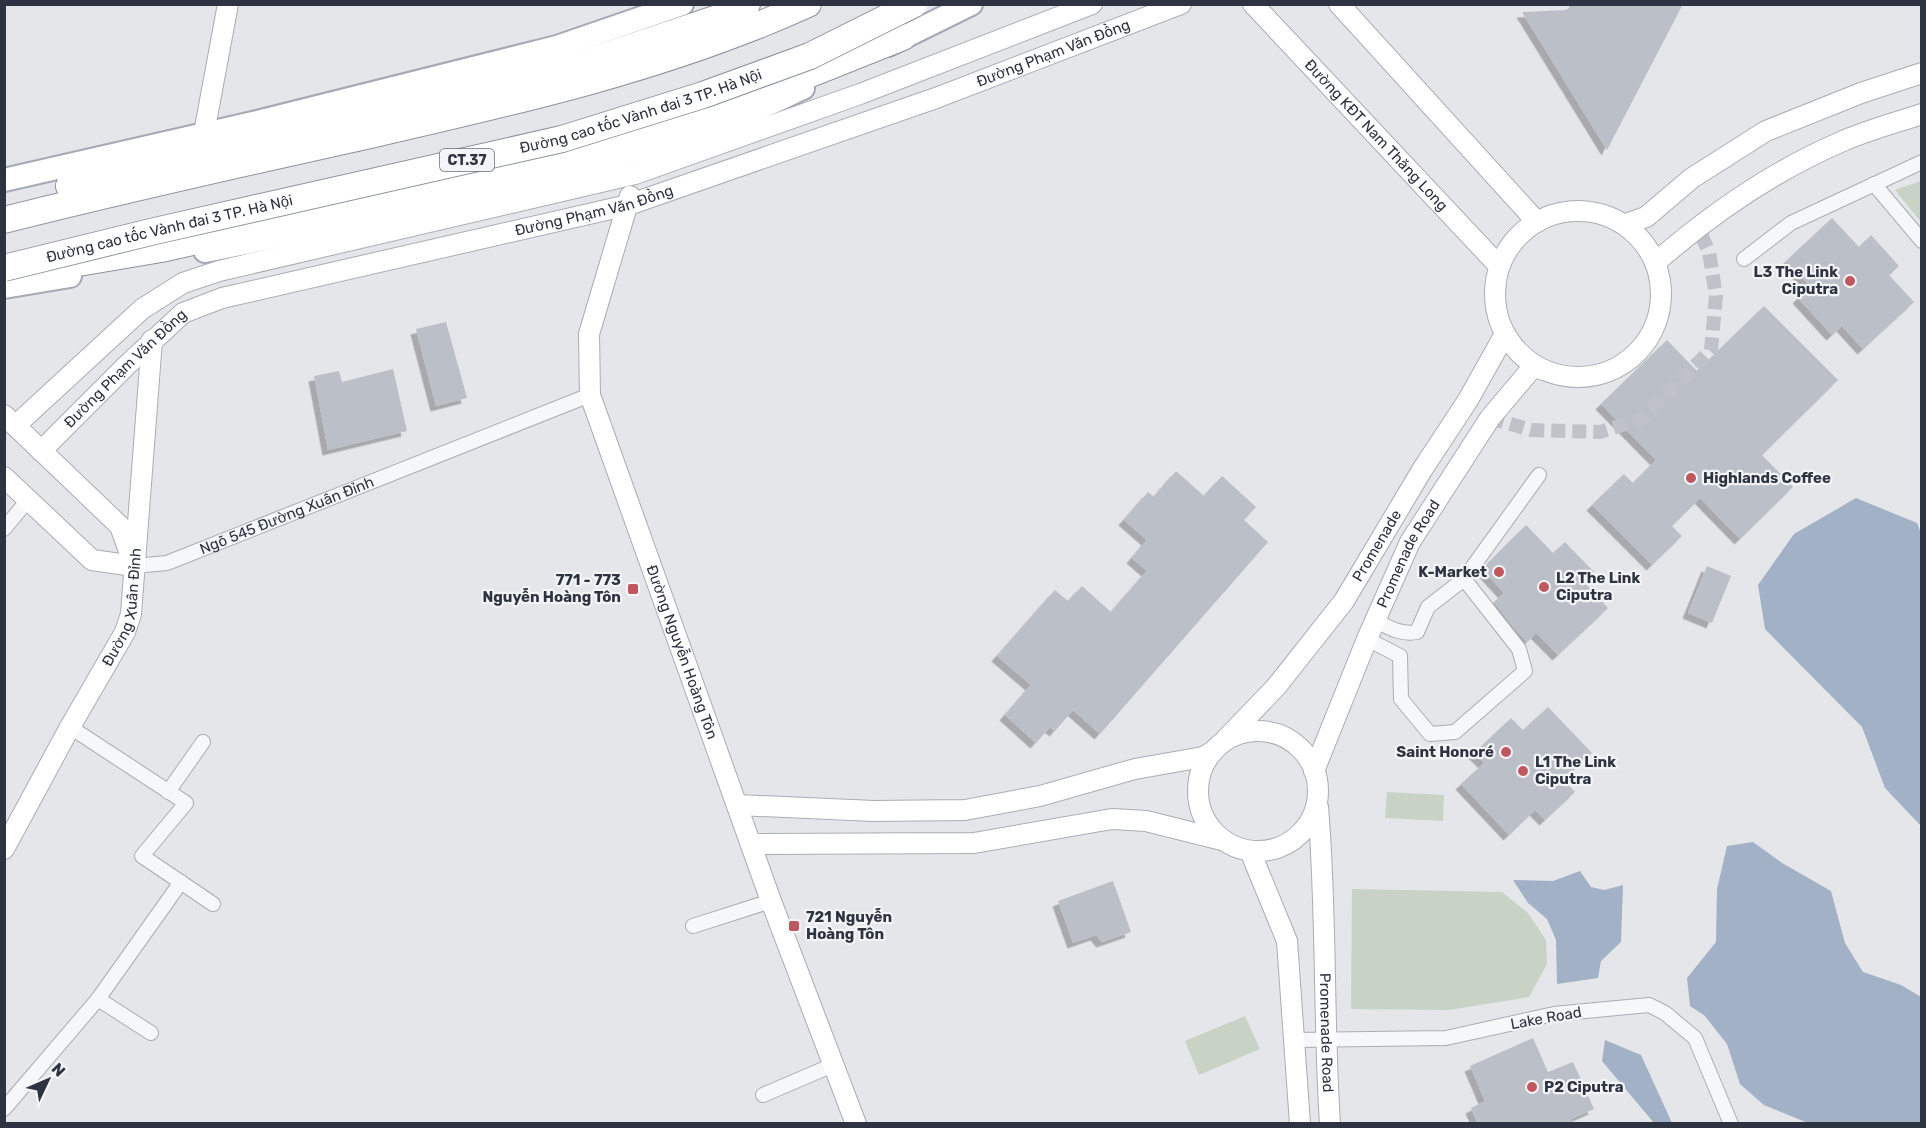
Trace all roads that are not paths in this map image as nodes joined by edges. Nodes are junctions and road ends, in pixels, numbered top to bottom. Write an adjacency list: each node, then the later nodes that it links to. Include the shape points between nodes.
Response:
1 (228, 4): 16 (street)
2 (682, 4): 12 (main road)
3 (747, 4): 21 (highway, via 736,12 574,66)
4 (758, 4): 23 (main road, via 744,18 716,29 584,71)
5 (808, 4): 24 (highway, via 653,63 551,91)
6 (914, 4): 31 (highway, Đường cao tốc Vành đai 3 TP. Hà Nội / CT.37, bridge, via 810,56 703,95 562,139)
7 (971, 4): 13 (main road)
8 (1092, 4): 18 (street, Đường Phạm Văn Đồng, via 860,94)
9 (1181, 4): 22 (street, Đường Phạm Văn Đồng, via 936,98)
10 (1253, 4): 30 (street, Đường KĐT Nam Thăng Long)
11 (1339, 4): 25 (street)
12 (656, 9): 16 (main road, via 557,47)
13 (903, 37): 31 (main road, via 814,59 566,144); 32 (highway, via 668,126 568,158 161,249); 33 (main road, via 772,103 571,171 247,243)
14 (1922, 73): 26 (street, via 1766,131 1692,178 1646,217)
15 (1922, 114): 29 (street, via 1843,140 1761,182 1697,226)
16 (204, 133): 19 (main road)
17 (1922, 162): 20 (street)
18 (635, 174): 22 (street, Đường Nguyễn Hoàng Tôn); 38 (street, Đường Phạm Văn Đồng, via 219,271 183,283 141,309)
19 (4, 180)
20 (1874, 184): 27 (street); 28 (street, via 1791,223)
21 (4, 203)
22 (628, 205): 35 (street, Đường Phạm Văn Đồng, via 222,298 183,313); 37 (street, Đường Nguyễn Hoàng Tôn, via 589,334)
23 (4, 211)
24 (4, 220)
25 (1537, 222): 26 (street, via 1567,211 1590,212); 30 (street, via 1514,240)
26 (1626, 224): 29 (street)
27 (1922, 241)
28 (1744, 259)
29 (1655, 263): 36 (street, via 1659,311 1651,334 1636,354 1616,368 1593,376 1568,376)
30 (1499, 266): 34 (street, via 1495,293)
31 (4, 267)
32 (4, 276)
33 (4, 287)
34 (1504, 334): 36 (street, via 1526,359); 50 (street, Promenade, via 1468,400 1344,601 1276,687)
35 (152, 340): 39 (street, Đường Phạm Văn Đồng); 44 (street, Đường Xuân Đỉnh)
36 (1544, 370): 46 (street, Promenade Road, via 1533,367 1490,418 1410,542)
37 (590, 395): 44 (street, Ngõ 545 Đường Xuân Đỉnh, via 167,564); 54 (street, Đường Nguyễn Hoàng Tôn)
38 (10, 421): 39 (street)
39 (41, 451): 44 (street, via 120,526)
40 (1539, 475): 45 (street)
41 (4, 477): 42 (street, Ngõ 545 Đường Xuân Đỉnh)
42 (28, 501): 43 (street); 44 (street, Ngõ 545 Đường Xuân Đỉnh, via 92,560)
43 (4, 529)
44 (134, 566): 48 (street, Đường Xuân Đỉnh, via 131,614 125,632)
45 (1464, 579): 46 (street, via 1428,607 1417,632 1398,632); 47 (street, via 1519,649 1525,670 1455,732 1430,734 1401,699 1400,656)
46 (1376, 621): 47 (street, Promenade Road)
47 (1367, 639): 51 (street, Promenade Road)
48 (70, 727): 52 (street); 55 (street, Đường Xuân Đỉnh)
49 (202, 742): 52 (street)
50 (1219, 746): 51 (street, via 1243,733 1278,734 1306,755); 54 (street, via 1203,757 1135,769 1040,796 965,810); 56 (street, via 1204,764 1197,791 1204,818)
51 (1314, 771): 53 (street)
52 (168, 792): 59 (street, via 186,803 142,856)
53 (1318, 798): 58 (street, via 1308,825 1295,839 1269,850); 66 (street, Promenade Road, via 1324,884)
54 (737, 805): 57 (street, Đường Nguyễn Hoàng Tôn)
55 (7, 839)
56 (1222, 840): 57 (street, via 1146,821 1112,819 974,843); 58 (street)
57 (752, 844): 60 (street, Đường Nguyễn Hoàng Tôn)
58 (1250, 851): 65 (street, Promenade Road, via 1287,941)
59 (181, 882): 61 (street); 63 (street)
60 (771, 901): 62 (street); 67 (street, Đường Nguyễn Hoàng Tôn)
61 (213, 904)
62 (693, 926)
63 (98, 999): 64 (street); 69 (street)
64 (150, 1033)
65 (1294, 1040): 66 (street, Lake Road); 71 (street, Promenade Road)
66 (1326, 1040): 72 (street, Promenade Road); 73 (street, Lake Road, via 1446,1038 1554,1014 1649,1005 1695,1038)
67 (833, 1065): 68 (street); 70 (street, Đường Nguyễn Hoàng Tôn)
68 (763, 1095)
69 (4, 1108)
70 (856, 1124)
71 (1300, 1124)
72 (1330, 1124)
73 (1731, 1124)

